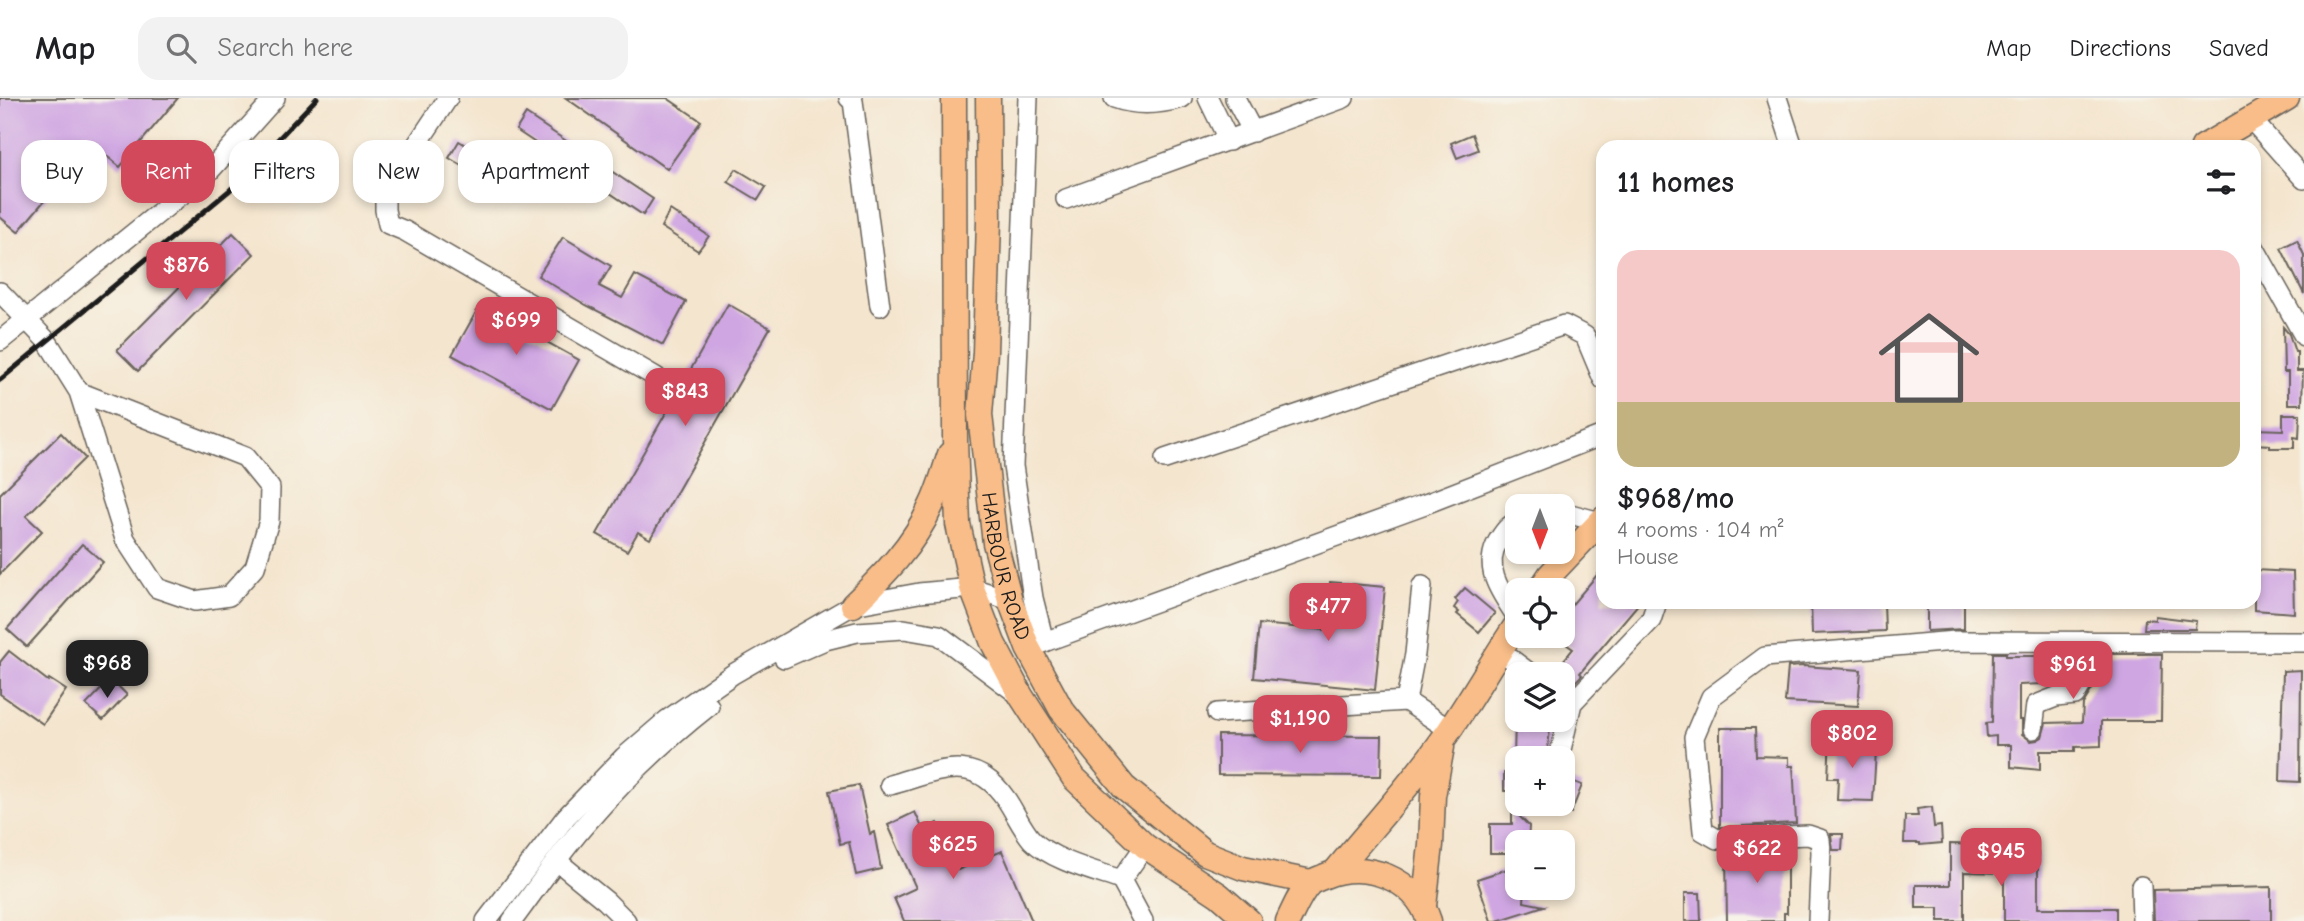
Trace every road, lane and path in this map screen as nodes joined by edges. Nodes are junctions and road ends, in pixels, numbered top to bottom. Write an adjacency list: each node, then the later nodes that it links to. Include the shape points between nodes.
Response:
1 (275, 98): 25 (street, via 207,174)
2 (448, 98): 29 (street, via 386,192 388,224)
3 (849, 98): 23 (street)
4 (954, 98): 32 (main road, HARBOUR ROAD)
5 (988, 98): 42 (main road, HARBOUR ROAD, via 989,221 980,415 995,543)
6 (1028, 98): 48 (street, via 1013,466)
7 (1114, 98): 8 (street, via 1162,104)
8 (1182, 98)
9 (1208, 98): 18 (street)
10 (1235, 98): 15 (street)
11 (1342, 98): 15 (street)
12 (1777, 98): 16 (street)
13 (2287, 98): 14 (main road)
14 (2251, 119): 17 (main road); 19 (street)
15 (1253, 132): 18 (street)
16 (1791, 140)
17 (2215, 140)
18 (1229, 141): 20 (street)
19 (2304, 179)
20 (1066, 199)
21 (2261, 258): 24 (street)
22 (0, 292): 25 (street)
23 (880, 306)
24 (2300, 316): 26 (street)
25 (28, 320): 27 (street); 30 (street)
26 (2304, 336)
27 (0, 341)
28 (1596, 362): 33 (street, via 1585,336 1564,325)
29 (656, 377)
30 (79, 392): 30 (street, via 125,539 157,588 195,601 229,596 255,567 270,521 270,488 245,457)
31 (1596, 438): 48 (street)
32 (955, 440): 40 (main road, HARBOUR ROAD, via 958,524); 43 (main road, via 931,507 905,551)
33 (1165, 458)
34 (1575, 514): 35 (street)
35 (1596, 519)
36 (1596, 526): 38 (main road)
37 (1505, 531): 41 (street, via 1491,567)
38 (1548, 578)
39 (1422, 586): 53 (street)
40 (972, 588): 42 (street); 43 (street); 52 (main road, HARBOUR ROAD, via 993,643)
41 (1505, 599)
42 (1010, 600): 48 (main road, HARBOUR ROAD)
43 (853, 605): 65 (street, via 733,674 624,757 566,817)
44 (1655, 609): 51 (street, via 1651,620)
45 (1505, 641): 49 (main road)
46 (2084, 641): 47 (street); 55 (street, via 2087,676 2075,695 2036,705); 71 (street, via 1955,641 1765,657 1711,697 1694,737 1703,831 1717,839 1808,835 1820,839)
47 (2304, 642)
48 (1036, 645): 62 (main road, HARBOUR ROAD, via 1061,709 1124,787 1205,853 1243,868)
49 (1499, 650): 50 (street); 56 (main road)
50 (1515, 662)
51 (1575, 692)
52 (1021, 696): 58 (main road, HARBOUR ROAD, via 1074,778); 59 (street, via 939,635 880,629 825,640 735,685 675,733 625,780)
53 (1406, 701): 54 (street); 56 (street)
54 (1217, 713)
55 (2033, 729)
56 (1447, 734): 60 (main road); 64 (main road, via 1433,796)
57 (890, 785): 61 (street, via 953,768 982,774 996,785 1032,840 1047,852)
58 (1145, 846): 61 (street); 69 (main road, HARBOUR ROAD, via 1219,895)
59 (557, 861): 66 (street); 67 (street)
60 (1335, 872): 62 (main road); 64 (main road, via 1384,874 1399,882)
61 (1121, 880): 68 (street)
62 (1311, 882): 70 (main road)
63 (2141, 886): 72 (street)
64 (1428, 917)
65 (486, 921)
66 (512, 921)
67 (626, 921)
68 (1143, 921)
69 (1249, 921)
70 (1287, 921)
71 (1818, 921)
72 (2141, 921)

